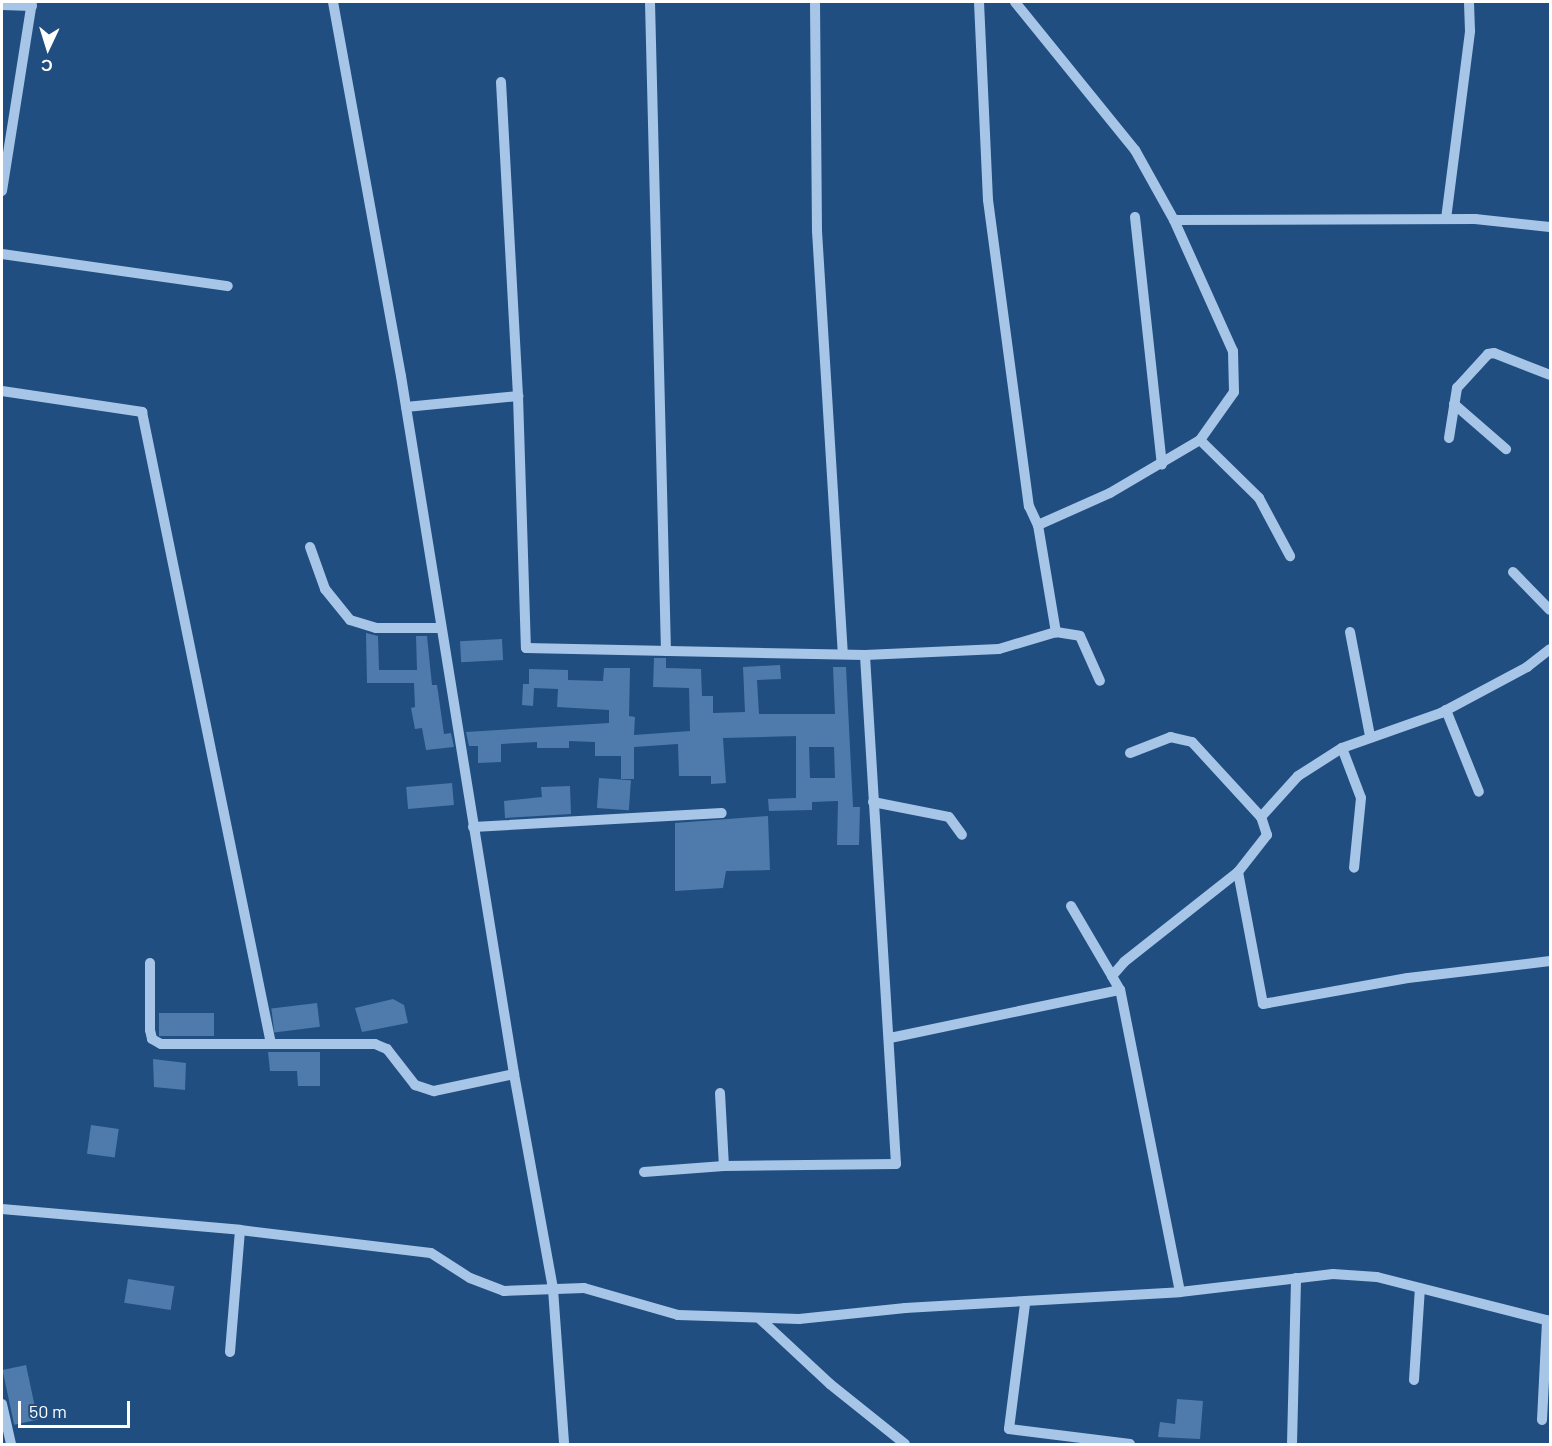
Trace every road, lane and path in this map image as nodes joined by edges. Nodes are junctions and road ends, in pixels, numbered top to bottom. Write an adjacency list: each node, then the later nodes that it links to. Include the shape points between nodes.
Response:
1 (333, 2): 21 (street)
2 (650, 2): 35 (street)
3 (815, 2): 36 (street, via 817,231)
4 (979, 2): 26 (street, via 988,200 1029,506)
5 (1015, 2): 13 (street, via 1135,150)
6 (1469, 2): 12 (street, via 1470,31)
7 (32, 4): 8 (street); 10 (street)
8 (2, 5)
9 (501, 82): 19 (street)
10 (2, 191)
11 (1135, 217): 25 (street)
12 (1446, 219): 13 (street); 14 (street)
13 (1173, 220): 23 (street, via 1233,351 1234,392)
14 (1551, 227)
15 (2, 254): 16 (street)
16 (228, 286)
17 (1551, 375): 20 (street, via 1494,352 1457,388)
18 (2, 391): 57 (street, via 142,412)
19 (518, 396): 21 (street); 35 (street, via 526,648)
20 (1454, 404): 22 (street); 24 (street)
21 (406, 406): 31 (street)
22 (1449, 438)
23 (1200, 440): 25 (street); 28 (street, via 1259,498)
24 (1506, 449)
25 (1162, 465): 26 (street)
26 (1038, 525): 32 (street)
27 (310, 547): 31 (street, via 325,589 350,620 376,628)
28 (1290, 556)
29 (1513, 572): 30 (street)
30 (1551, 610)
31 (441, 628): 47 (street)
32 (1056, 632): 37 (street, via 999,649); 38 (street, via 1080,636)
33 (1350, 632): 40 (street)
34 (1551, 649): 39 (street, via 1527,667)
35 (666, 651): 36 (street)
36 (843, 653): 37 (street)
37 (865, 655): 44 (street)
38 (1100, 681)
39 (1446, 710): 40 (street); 43 (street)
40 (1370, 736): 41 (street)
41 (1342, 748): 46 (street, via 1298,776); 49 (street, via 1361,798)
42 (1130, 753): 46 (street, via 1171,737 1192,742)
43 (1479, 792)
44 (873, 802): 48 (street, via 949,817); 56 (street)
45 (722, 813): 47 (street)
46 (1261, 817): 50 (street, via 1266,826 1266,841)
47 (473, 827): 58 (street)
48 (962, 836)
49 (1354, 868)
50 (1238, 872): 52 (street, via 1263,1004 1407,978); 54 (street, via 1124,962)
51 (1071, 906): 54 (street)
52 (1551, 961)
53 (150, 963): 57 (street, via 152,1039 161,1044)
54 (1112, 976): 55 (street)
55 (1120, 990): 56 (street); 67 (street)
56 (890, 1038): 60 (street, via 896,1164)
57 (271, 1044): 58 (street, via 375,1044 387,1049 415,1085 434,1091)
58 (514, 1074): 66 (street)
59 (720, 1093): 60 (street)
60 (724, 1166): 61 (street)
61 (644, 1172)
62 (2, 1209): 63 (street)
63 (240, 1230): 66 (street, via 431,1253 470,1278 504,1291); 71 (street)
64 (1296, 1278): 65 (street, via 1333,1274 1377,1277); 67 (street); 79 (street)
65 (1420, 1288): 70 (street); 72 (street)
66 (553, 1289): 69 (street, via 584,1288 678,1315); 76 (street)
67 (1180, 1292): 68 (street)
68 (1025, 1304): 69 (street, via 905,1308 799,1319); 78 (street, via 1009,1430)
69 (759, 1318): 77 (street, via 830,1384)
70 (1549, 1321): 74 (street)
71 (230, 1352)
72 (1414, 1380)
73 (2, 1404): 75 (street)
74 (1542, 1420)
75 (11, 1444)
76 (564, 1444)
77 (904, 1444)
78 (1130, 1444)
79 (1292, 1444)

